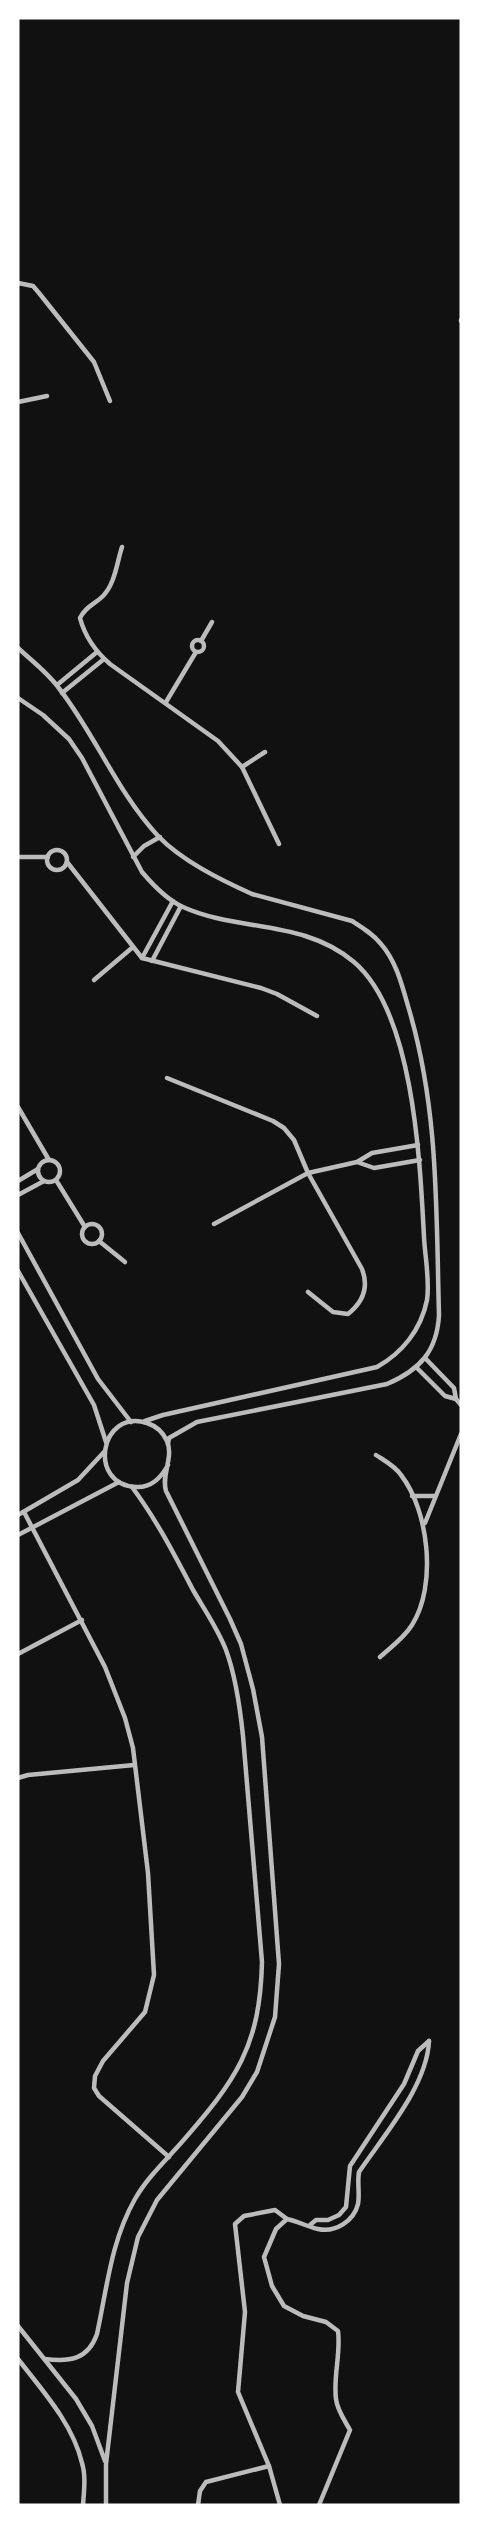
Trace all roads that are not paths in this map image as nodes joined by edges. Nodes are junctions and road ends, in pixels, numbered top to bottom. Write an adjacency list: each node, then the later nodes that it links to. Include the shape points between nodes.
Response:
1 (18, 283): 3 (street, via 33,286 94,362)
2 (47, 396): 4 (street)
3 (110, 401)
4 (18, 402)
5 (122, 547): 9 (street, via 112,581 103,596 85,608 80,618 83,631)
6 (212, 622): 7 (street)
7 (201, 640): 10 (street, via 204,649); 10 (street, via 192,644)
8 (18, 648): 12 (street)
9 (97, 652): 11 (street); 12 (street)
10 (196, 652): 15 (street)
11 (104, 659): 13 (street); 15 (street)
12 (57, 685): 13 (street)
13 (62, 693): 18 (street, via 137,810)
14 (18, 698): 22 (street, via 44,715 69,740)
15 (166, 702): 17 (street, via 218,741)
16 (265, 752): 17 (street)
17 (242, 767): 19 (street)
18 (160, 837): 22 (street); 50 (street, via 211,875 237,888 352,921 388,952 417,1036 430,1104 439,1315 433,1347)
19 (279, 843)
20 (18, 857): 21 (street)
21 (48, 857): 23 (street, via 59,850); 23 (street, via 50,867 56,870)
22 (133, 857): 24 (street, via 152,884)
23 (67, 862): 26 (street)
24 (173, 901): 25 (street); 27 (street)
25 (181, 906): 28 (street); 33 (street, via 306,936 346,956 361,969 389,1013 404,1063)
26 (133, 947): 27 (street); 29 (street)
27 (142, 958): 28 (street)
28 (152, 961): 30 (street, via 261,988)
29 (94, 980)
30 (317, 1016)
31 (167, 1078): 38 (street, via 284,1128 294,1140)
32 (18, 1107): 34 (street)
33 (417, 1145): 35 (street); 36 (street, via 372,1153)
34 (49, 1160): 37 (street); 39 (street, via 60,1169)
35 (420, 1160): 36 (street, via 374,1167); 55 (street, via 427,1298 413,1334 391,1359 344,1377)
36 (357, 1162): 38 (street)
37 (38, 1169): 40 (street); 41 (street)
38 (308, 1173): 43 (street); 49 (street, via 363,1269 366,1282 362,1298 348,1314 333,1312)
39 (56, 1180): 41 (street); 44 (street)
40 (18, 1181)
41 (44, 1181): 42 (street)
42 (18, 1195)
43 (214, 1224)
44 (85, 1227): 46 (street, via 98,1225 102,1233); 46 (street, via 84,1240 91,1245)
45 (18, 1233): 54 (street, via 98,1379)
46 (99, 1241): 47 (street)
47 (125, 1262)
48 (18, 1271): 57 (street, via 94,1405)
49 (308, 1292)
50 (425, 1358): 51 (street); 52 (street, via 454,1388)
51 (416, 1367): 52 (street, via 444,1396); 58 (street, via 387,1384 197,1422 169,1437)
52 (456, 1399): 53 (street)
53 (461, 1405)
54 (131, 1422): 55 (street); 57 (street, via 114,1431)
55 (144, 1422): 58 (street, via 159,1430)
56 (461, 1434): 65 (street)
57 (106, 1442): 59 (street)
58 (168, 1444): 61 (street)
59 (104, 1452): 62 (street, via 105,1464); 66 (street, via 78,1480)
60 (376, 1455): 64 (street, via 401,1474)
61 (168, 1465): 63 (street, via 158,1480); 82 (street, via 166,1491 233,1627 253,1689 263,1749 278,1996 271,2034 252,2080 157,2200 138,2237 127,2283)
62 (118, 1482): 63 (street); 69 (street)
63 (132, 1487): 76 (street, via 151,1512 226,1650 241,1710 262,1962 256,2025 246,2051 219,2100)
64 (412, 1496): 65 (street); 68 (street)
65 (435, 1496): 68 (street)
66 (24, 1512): 67 (street); 69 (street)
67 (18, 1515)
68 (424, 1524): 73 (street, via 426,1580 422,1605 406,1633)
69 (32, 1527): 70 (street); 71 (street)
70 (18, 1535)
71 (82, 1620): 72 (street); 74 (street, via 125,1718)
72 (18, 1654)
73 (380, 1657)
74 (134, 1765): 75 (street); 76 (street, via 148,1873 153,1989 141,2019 98,2068 94,2088)
75 (18, 1779)
76 (169, 2157): 81 (street, via 144,2185 119,2233 93,2344 78,2359)
77 (287, 2218): 78 (street); 83 (street, via 275,2210 263,2210 244,2216 235,2224 245,2313 238,2392); 88 (street, via 276,2229 264,2257 272,2286 284,2306 326,2322 338,2331 336,2399 350,2430)
78 (310, 2225): 78 (street, via 318,2229 335,2228 346,2223 356,2211 359,2172 414,2090 428,2056 429,2041 418,2051 404,2085 350,2166 346,2207 339,2215)
79 (18, 2326): 81 (street)
80 (18, 2359): 84 (street, via 70,2430 83,2465)
81 (45, 2359): 82 (street, via 92,2426)
82 (106, 2464): 85 (street)
83 (269, 2466): 86 (street, via 206,2482); 87 (street)
84 (83, 2505)
85 (106, 2505)
86 (198, 2505)
87 (280, 2505)
88 (319, 2505)

